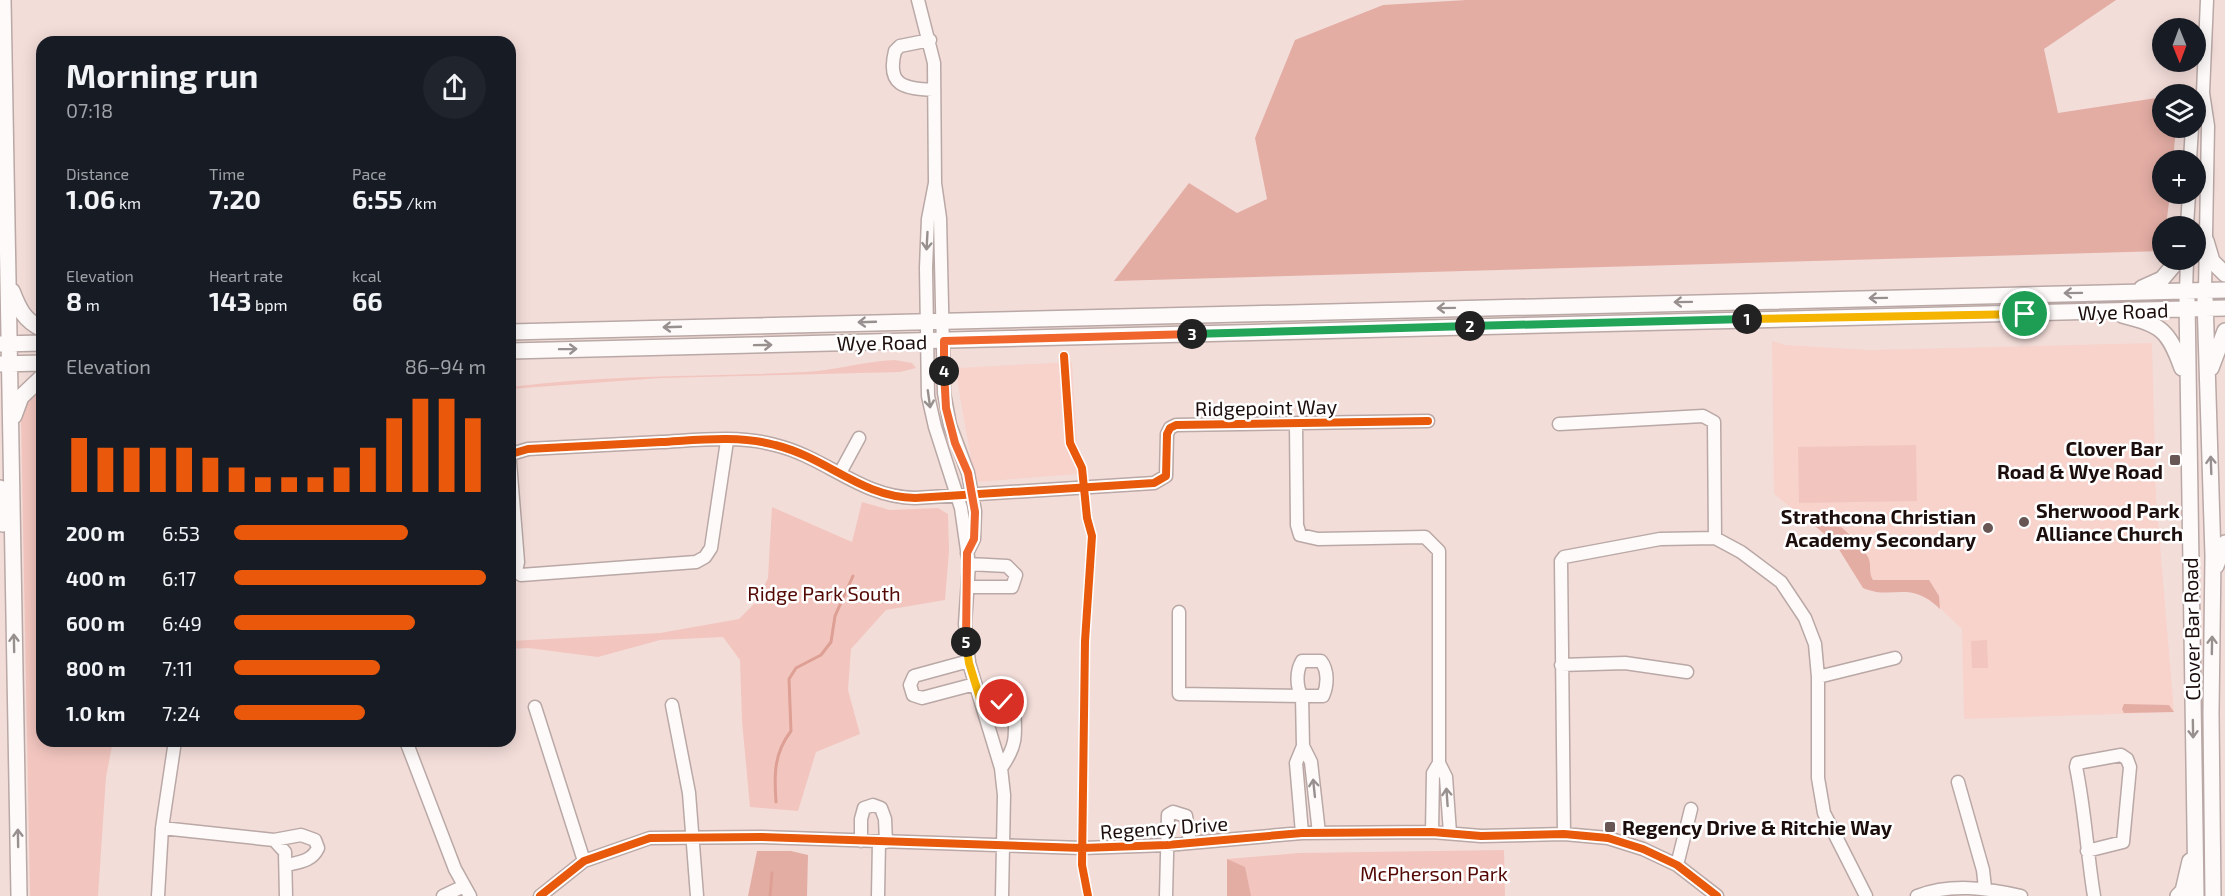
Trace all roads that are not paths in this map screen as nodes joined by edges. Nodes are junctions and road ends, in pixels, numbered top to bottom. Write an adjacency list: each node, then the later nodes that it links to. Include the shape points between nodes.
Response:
1 (3, 0): 14 (main road)
2 (918, 0): 4 (street)
3 (2207, 0): 5 (street)
4 (930, 40): 6 (street); 6 (street, via 900,46 896,51 895,78 907,88)
5 (2205, 84)
6 (934, 90): 8 (street)
7 (2206, 115): 9 (street)
8 (934, 183): 23 (street, one-way to 23, via 928,219); 24 (street, via 940,218)
9 (2206, 241): 13 (main road, via 2212,261)
10 (2170, 270): 18 (main road, via 2162,279)
11 (2187, 270): 17 (street)
12 (2205, 270): 15 (street)
13 (2225, 274)
14 (8, 281): 25 (main road, via 19,310); 31 (main road)
15 (2205, 290): 16 (main road, Wye Road); 17 (main road, Wye Road); 21 (main road, Clover Bar Road)
16 (2225, 290)
17 (2186, 291): 18 (main road, Wye Road); 20 (main road, Clover Bar Road)
18 (2131, 292): 24 (main road, Wye Road, one-way to 24)
19 (2225, 308): 21 (main road, Wye Road)
20 (2187, 309): 21 (main road, Wye Road); 22 (main road, Wye Road); 35 (main road, Clover Bar Road)
21 (2205, 309): 36 (main road, Clover Bar Road)
22 (2105, 311): 29 (main road, Wye Road); 35 (main road, via 2149,322 2166,332)
23 (926, 320): 24 (main road, Wye Road); 27 (main road, Wye Road, one-way to 27); 28 (street)
24 (944, 320): 29 (street)
25 (36, 326)
26 (2225, 331): 36 (main road)
27 (516, 332)
28 (926, 341): 29 (main road, Wye Road); 32 (main road, Wye Road, one-way to 28); 48 (street, one-way to 48, via 931,413)
29 (944, 341): 47 (street, via 946,408)
30 (36, 343): 31 (main road)
31 (3, 346): 34 (main road)
32 (516, 351)
33 (36, 363): 34 (main road)
34 (5, 364): 41 (main road)
35 (2187, 380): 82 (main road, Clover Bar Road, one-way to 82)
36 (2207, 380): 55 (main road, Clover Bar Road, one-way to 36)
37 (36, 383): 41 (main road, via 21,397)
38 (1428, 421): 39 (street, Ridgepoint Way)
39 (1296, 424): 47 (street, Ridgepoint Way, via 1176,425 1167,434 1166,476 1154,483); 71 (street, Ridgepoint Way, via 1300,535 1318,539 1425,537 1439,551)
40 (1559, 424): 50 (street, via 1703,416 1714,423)
41 (10, 428): 56 (main road)
42 (859, 438): 45 (street)
43 (727, 441): 44 (street); 45 (street, via 775,444); 53 (street, via 711,548 696,562 521,575)
44 (516, 453)
45 (840, 472): 48 (street, via 868,490 892,497)
46 (0, 488): 56 (main road)
47 (973, 495): 48 (street); 52 (street, via 975,527)
48 (959, 496): 52 (street)
49 (516, 536): 54 (street)
50 (1715, 538): 61 (street, via 1660,539 1564,557 1560,567); 63 (street, via 1781,582 1795,599 1815,644)
51 (2225, 543): 55 (main road)
52 (968, 559): 57 (street); 57 (street, via 1007,566 1016,575 1012,587)
53 (516, 572)
54 (516, 572)
55 (2213, 575): 90 (main road, Clover Bar Road, one-way to 55)
56 (13, 580): 97 (main road, one-way to 56)
57 (968, 587): 60 (street, via 965,624)
58 (1179, 612): 68 (street, via 1179,694 1302,696)
59 (1894, 658): 63 (street)
60 (969, 662): 64 (street); 64 (street, via 914,676 910,685 913,694 922,698)
61 (1561, 664): 62 (street, via 1625,663); 80 (street)
62 (1687, 672)
63 (1818, 677): 107 (street, via 1820,796 1835,837)
64 (975, 684): 66 (street)
65 (672, 705): 81 (street)
66 (982, 705): 72 (street); 72 (street, via 1002,702 1014,709 1015,741)
67 (535, 707): 91 (street)
68 (1304, 746): 76 (street, one-way to 68, via 1311,762); 78 (street, via 1296,763)
69 (174, 747): 75 (street)
70 (408, 747): 96 (street)
71 (1439, 763): 77 (street, Ridgepoint Way, via 1433,773); 79 (street, Ridgepoint Way, one-way to 71, via 1446,777)
72 (1001, 768): 88 (street)
73 (1958, 782): 95 (street)
74 (1691, 809): 93 (street)
75 (162, 828): 83 (street); 98 (street)
76 (1319, 832): 77 (street, Regency Drive); 78 (street, Regency Drive)
77 (1432, 832): 79 (street, Regency Drive)
78 (1302, 833): 86 (street, Regency Drive)
79 (1450, 833): 80 (street, Regency Drive)
80 (1564, 834): 93 (street, Regency Drive, via 1608,838)
81 (693, 836): 84 (street, Regency Drive); 91 (street, Regency Drive, via 650,838); 102 (street)
82 (2195, 838): 111 (main road, via 2183,891); 112 (main road, Clover Bar Road)
83 (274, 840): 92 (street, via 285,852); 92 (street, via 301,834 315,840 315,856)
84 (861, 841): 85 (street, Regency Drive); 85 (street, via 864,808 873,805 881,808 885,819)
85 (882, 842): 88 (street, Regency Drive); 103 (street)
86 (1190, 843): 87 (street, Regency Drive); 87 (street, Regency Drive, via 1186,816 1173,812 1166,818)
87 (1167, 845): 88 (street, Regency Drive); 105 (street)
88 (1002, 847): 104 (street)
89 (2087, 851): 89 (street, via 2123,842 2130,767 2121,755 2077,763); 110 (street)
90 (2213, 851): 94 (main road); 113 (main road, Clover Bar Road)
91 (584, 861): 101 (street, Regency Drive)
92 (287, 865): 99 (street)
93 (1677, 865): 106 (street, Regency Drive)
94 (2225, 885)
95 (1985, 888): 108 (street, via 1931,891); 109 (street)
96 (467, 891): 100 (street)
97 (19, 896)
98 (158, 896)
99 (286, 896)
100 (443, 896)
101 (540, 896)
102 (697, 896)
103 (878, 896)
104 (1002, 896)
105 (1166, 896)
106 (1718, 896)
107 (1866, 896)
108 (1917, 896)
109 (2021, 896)
110 (2094, 896)
111 (2178, 896)
112 (2196, 896)
113 (2213, 896)

